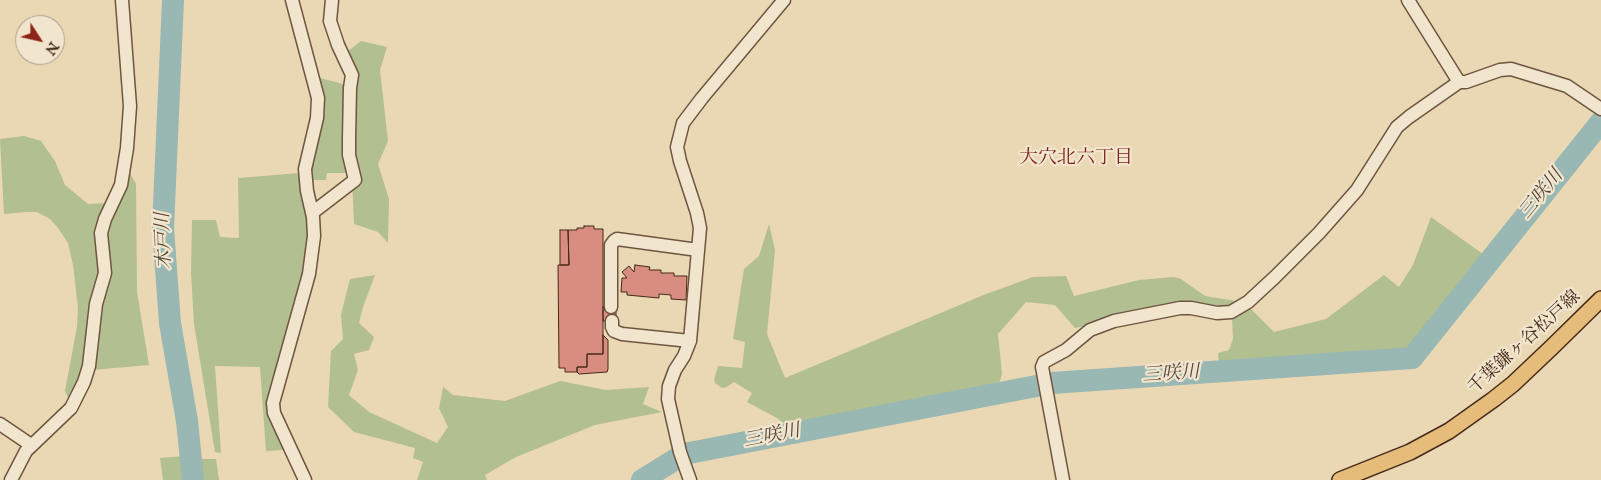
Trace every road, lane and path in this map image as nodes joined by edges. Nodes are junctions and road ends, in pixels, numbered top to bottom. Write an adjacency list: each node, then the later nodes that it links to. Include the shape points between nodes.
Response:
1 (122, 0): 15 (street, via 130,106 127,148 121,185 101,232 106,274 96,304 88,366 71,408)
2 (292, 0): 8 (street, via 318,98 317,118 305,169)
3 (332, 0): 8 (street, via 330,22 352,75 348,140 355,180)
4 (784, 0): 9 (street, via 684,123 677,147 697,213 700,228)
5 (1408, 0): 6 (street)
6 (1459, 82): 7 (street, via 1511,69 1567,86); 19 (street, via 1397,127 1357,190 1319,233 1248,302 1231,312 1180,308 1100,326 1044,362 1042,368)
7 (1601, 109)
8 (312, 213): 17 (street, via 314,236 309,274 273,403 274,413)
9 (698, 250): 11 (street, via 617,239 611,245); 13 (street)
10 (1601, 299): 20 (main road, 千葉鎌ヶ谷松戸線, via 1513,384 1450,431 1410,452)
11 (611, 307)
12 (612, 321): 13 (street, via 614,331 622,334)
13 (690, 341): 18 (street, via 675,370 668,399)
14 (0, 424): 15 (street)
15 (31, 446): 16 (street)
16 (11, 480)
17 (305, 480)
18 (690, 480)
19 (1063, 480)
20 (1340, 480)

